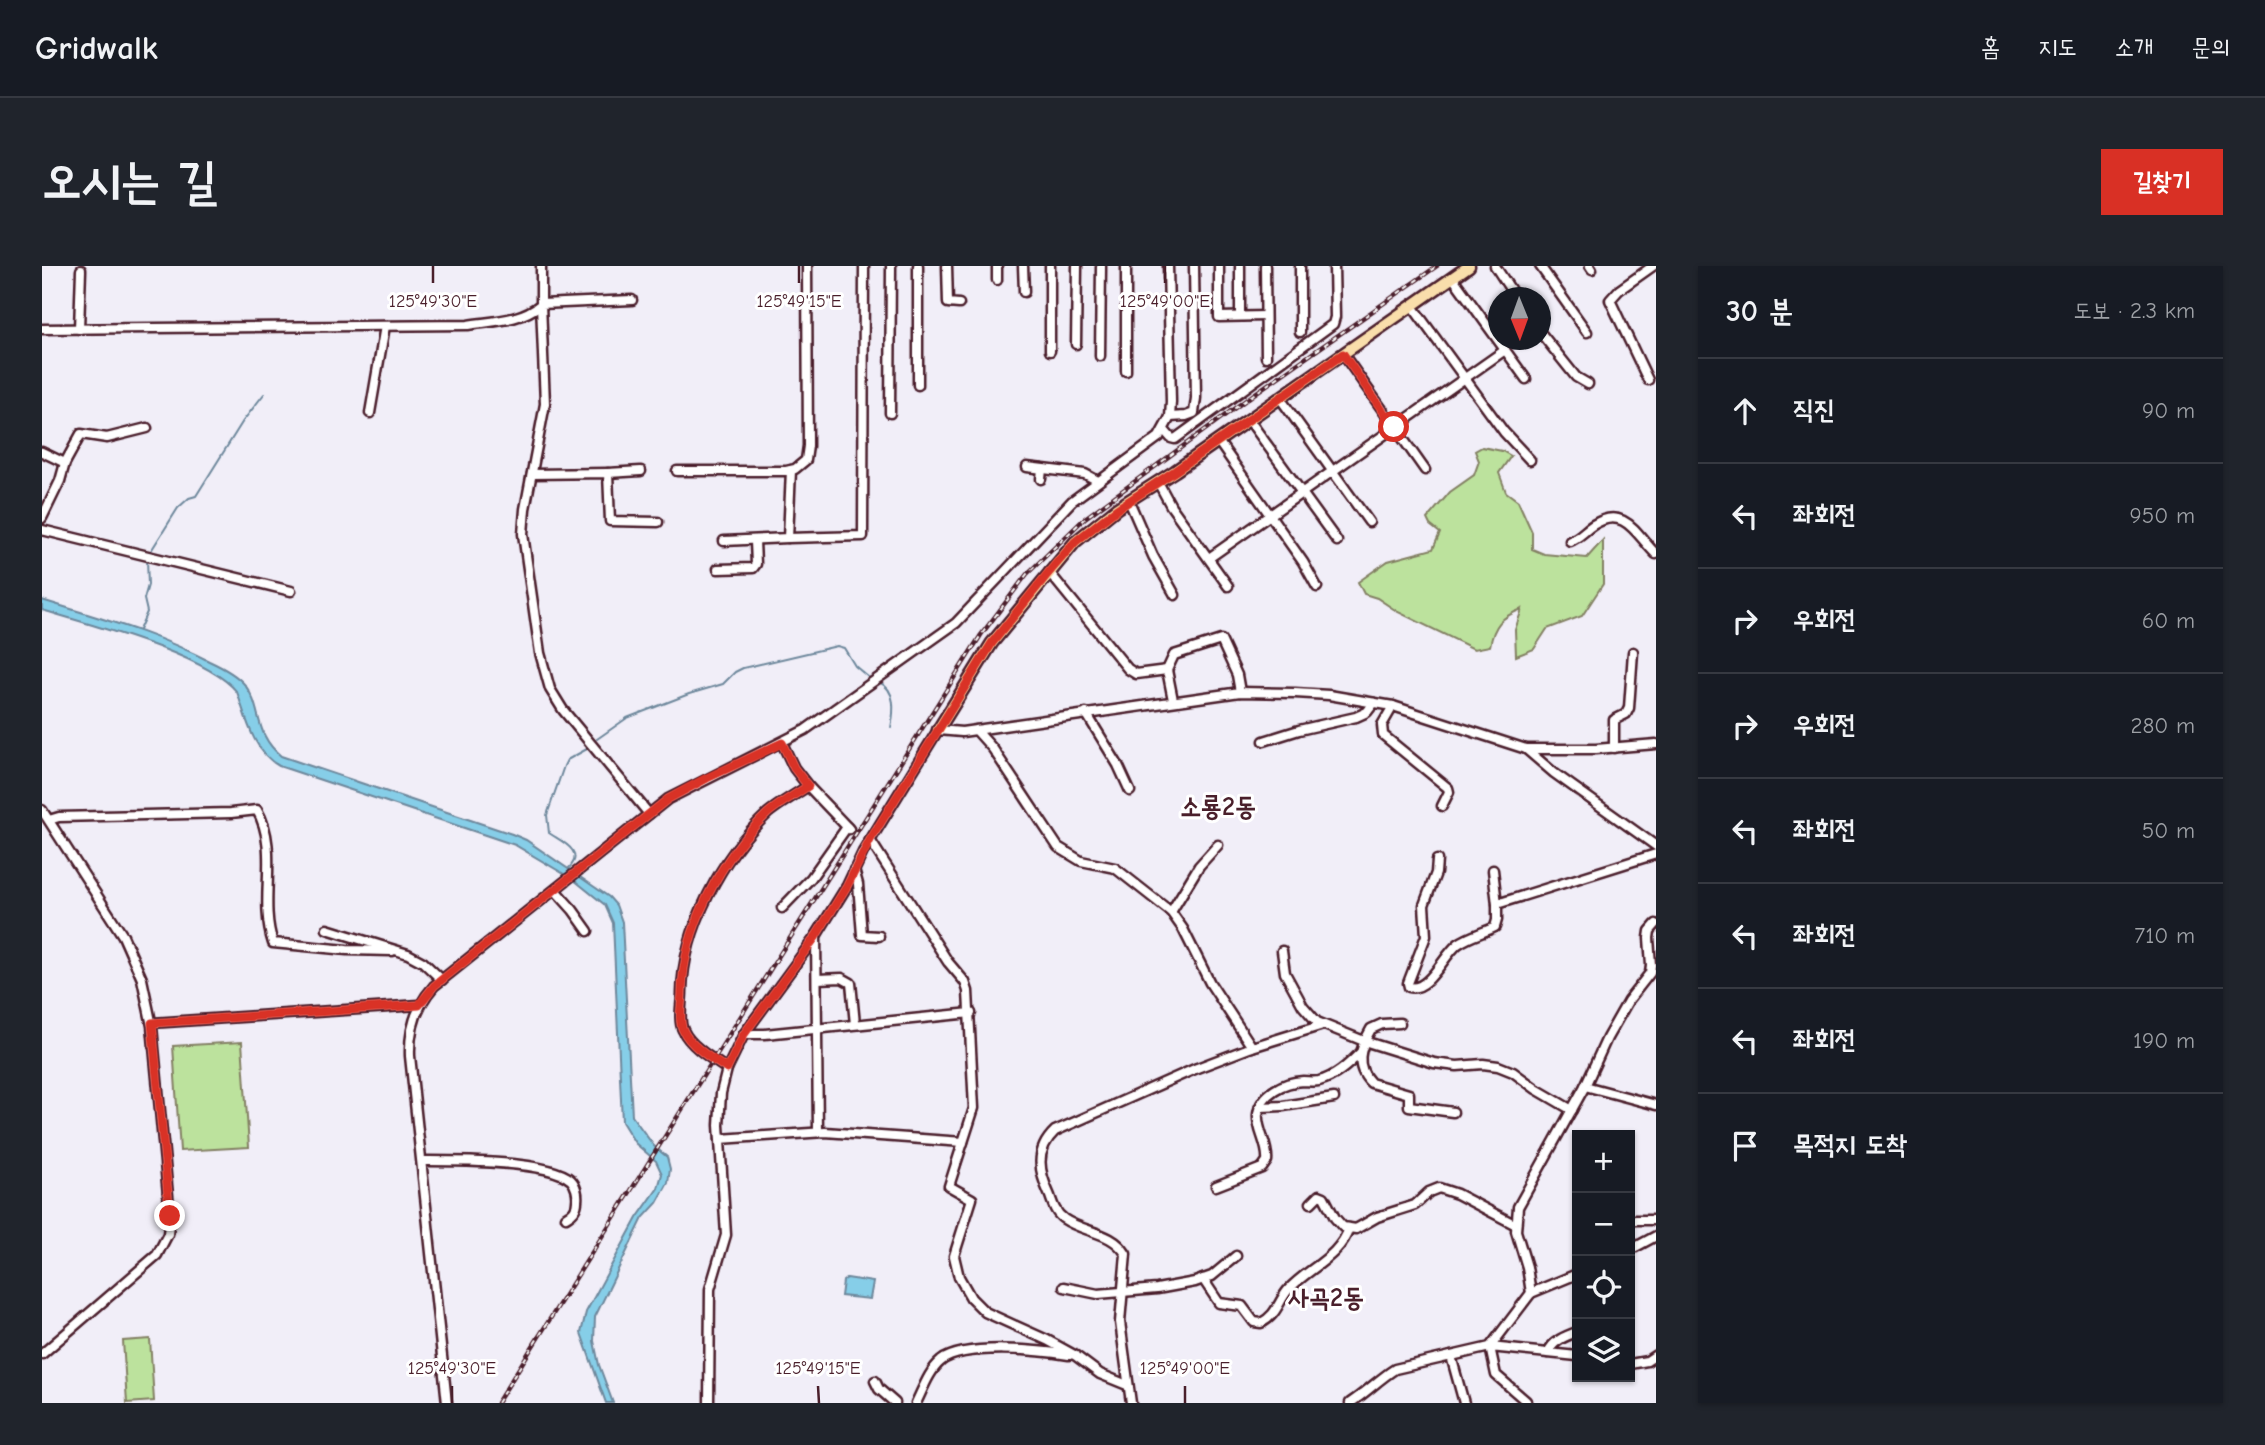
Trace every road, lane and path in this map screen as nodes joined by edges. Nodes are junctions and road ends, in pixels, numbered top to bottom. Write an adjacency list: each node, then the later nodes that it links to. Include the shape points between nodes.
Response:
1 (541, 266): 30 (street)
2 (807, 266): 68 (street, via 807,454 803,464)
3 (864, 266): 85 (street, via 863,536)
4 (891, 266): 56 (street)
5 (918, 266): 52 (street)
6 (947, 266): 31 (street, via 948,303)
7 (997, 266): 26 (street)
8 (1023, 266): 28 (street)
9 (1050, 266): 44 (street)
10 (1077, 266): 41 (street)
11 (1101, 266): 46 (street)
12 (1126, 266): 48 (street)
13 (1168, 266): 57 (street)
14 (1194, 266): 57 (street, via 1194,413)
15 (1219, 266): 34 (street, via 1219,317)
16 (1240, 266): 34 (street)
17 (1265, 266): 33 (street)
18 (1300, 266): 39 (street)
19 (1334, 266): 61 (street, via 1332,324 1175,439)
20 (1469, 266): 25 (main road)
21 (1495, 266): 27 (street)
22 (1540, 266): 40 (street)
23 (1653, 266): 51 (street, via 1611,300)
24 (81, 271): 37 (street)
25 (1453, 278): 32 (main road); 36 (street)
26 (997, 280)
27 (1509, 287)
28 (1024, 292)
29 (632, 300): 30 (street)
30 (541, 304): 35 (street, via 520,317 468,325); 74 (street, via 545,404)
31 (959, 304)
32 (1412, 306): 45 (main road); 49 (street)
33 (1265, 316): 34 (street); 47 (street)
34 (1240, 317)
35 (385, 326): 37 (street); 55 (street)
36 (1488, 326)
37 (79, 328): 38 (street)
38 (42, 329)
39 (1300, 332)
40 (1587, 332)
41 (1076, 344)
42 (1551, 345): 53 (street, via 1576,377)
43 (1505, 350): 49 (street); 50 (street)
44 (1050, 351)
45 (1343, 354): 54 (main road); 59 (street)
46 (1100, 356)
47 (1266, 357)
48 (1126, 371)
49 (1465, 378): 59 (street); 64 (street)
50 (1526, 379)
51 (1648, 380)
52 (918, 384)
53 (1588, 384)
54 (1280, 398): 58 (main road); 72 (street)
55 (370, 413)
56 (891, 413)
57 (1170, 417): 61 (street)
58 (1249, 420): 62 (main road); 78 (street)
59 (1394, 427): 69 (street); 72 (street)
60 (147, 428): 65 (street, via 107,438 80,434)
61 (1164, 430): 76 (street)
62 (1218, 441): 77 (main road); 80 (street)
63 (42, 452): 65 (street)
64 (1530, 460)
65 (65, 463): 81 (street)
66 (1027, 467): 67 (street)
67 (1042, 469): 75 (street); 76 (street, via 1085,474)
68 (791, 470): 71 (street); 85 (street)
69 (1425, 470)
70 (641, 471): 73 (street)
71 (677, 471)
72 (1332, 471): 78 (street); 83 (street)
73 (608, 473): 74 (street); 82 (street, via 610,521)
74 (532, 474): 116 (street, via 523,534 544,672 563,710)
75 (1041, 479)
76 (1098, 481): 108 (street, via 1072,501 956,623)
77 (1158, 482): 79 (main road); 91 (street)
78 (1301, 493): 80 (street); 88 (street)
79 (1129, 501): 93 (main road, via 1075,542); 97 (street)
80 (1270, 514): 91 (street); 95 (street)
81 (42, 518)
82 (658, 522)
83 (1369, 522)
84 (42, 530): 96 (street)
85 (788, 538): 87 (street)
86 (724, 541): 87 (street)
87 (755, 541): 92 (street, via 753,568)
88 (1337, 541)
89 (1570, 541): 90 (street, via 1605,520 1617,519 1630,524)
90 (1656, 554)
91 (1209, 558): 94 (street)
92 (719, 569)
93 (1049, 572): 99 (street, via 1128,669 1136,674); 105 (main road, via 992,643)
94 (1228, 586)
95 (1317, 587)
96 (291, 591)
97 (1175, 595)
98 (1633, 652): 110 (street, via 1629,708 1614,720)
99 (1167, 670): 100 (street, via 1174,655 1221,640); 101 (street)
100 (1240, 692): 101 (street); 102 (street, via 1329,695)
101 (1173, 700): 104 (street)
102 (1374, 703): 103 (street); 107 (street, via 1356,717)
103 (1393, 706): 111 (street); 114 (street, via 1381,725 1383,735 1448,788)
104 (1086, 713): 106 (street); 113 (street)
105 (938, 730): 106 (street); 118 (street)
106 (976, 730): 128 (street, via 1058,847 1081,861 1115,868)
107 (1265, 741)
108 (782, 743): 112 (street); 116 (street, via 685,790)
109 (1656, 744): 110 (street)
110 (1614, 748): 111 (street)
111 (1526, 749): 120 (street)
112 (808, 786): 127 (street, via 848,828); 150 (street, via 771,811 741,843 707,897 682,969 682,1027)
113 (1130, 791)
114 (1442, 806)
115 (42, 810): 117 (street)
116 (649, 814): 125 (street)
117 (49, 820): 134 (street, via 257,810 267,832 267,905 273,943); 141 (street, via 123,936 142,979)
118 (870, 840): 123 (street); 140 (street, via 965,982)
119 (1219, 845): 128 (street, via 1199,866)
120 (1656, 846)
121 (1656, 854): 126 (street)
122 (1437, 860): 126 (street, via 1424,905 1426,936 1409,987 1422,987 1459,944 1495,927)
123 (854, 870): 132 (street); 133 (street, via 862,936)
124 (1493, 870): 126 (street)
125 (555, 890): 131 (street); 138 (street)
126 (1497, 904)
127 (782, 908)
128 (1171, 912): 148 (street)
129 (1656, 924): 136 (street, via 1649,938)
130 (327, 929): 134 (street)
131 (588, 931)
132 (816, 936): 137 (street); 146 (street)
133 (880, 936)
134 (392, 951): 138 (street, via 423,962)
135 (1282, 951): 144 (street, via 1293,988 1303,1006)
136 (1654, 965): 151 (street, via 1628,1001)
137 (817, 979): 143 (street, via 851,983); 145 (street)
138 (442, 980): 139 (street)
139 (419, 1005): 141 (street); 160 (street, via 409,1042)
140 (971, 1013): 143 (street); 159 (street, via 974,1108)
141 (152, 1023): 179 (street, via 168,1234 157,1255)
142 (1400, 1023): 147 (street, via 1371,1029)
143 (855, 1024): 145 (street)
144 (1323, 1025): 147 (street); 148 (street)
145 (817, 1028): 146 (street); 157 (street)
146 (744, 1034): 150 (street)
147 (1364, 1041): 149 (street); 155 (street, via 1446,1065 1498,1066)
148 (1252, 1046): 175 (street, via 1107,1106 1045,1140 1040,1175 1057,1212 1122,1247 1126,1254)
149 (1359, 1054): 154 (street, via 1320,1081 1281,1085); 156 (street, via 1371,1083 1409,1094 1409,1106)
150 (727, 1069): 158 (street, via 721,1093)
151 (1585, 1086): 153 (street); 155 (street)
152 (1334, 1098): 154 (street)
153 (1656, 1105)
154 (1260, 1107): 161 (street, via 1258,1119 1267,1161 1262,1168)
155 (1572, 1110): 166 (street, via 1521,1199)
156 (1453, 1112)
157 (818, 1132): 158 (street); 159 (street)
158 (720, 1139): 189 (street, via 726,1235 709,1289)
159 (963, 1142): 182 (street, via 949,1186 972,1199 954,1256 971,1298 985,1312)
160 (422, 1161): 163 (street, via 509,1163 551,1172 575,1186 578,1203); 188 (street)
161 (1216, 1186)
162 (1311, 1203): 167 (street, via 1319,1195 1324,1197 1335,1218)
163 (566, 1217)
164 (1635, 1220): 165 (street)
165 (1656, 1220)
166 (1516, 1226): 167 (street, via 1439,1188 1415,1205); 174 (street)
167 (1349, 1228): 172 (street, via 1341,1247 1301,1277 1273,1315 1261,1323 1242,1306 1219,1303)
168 (1656, 1236): 169 (street)
169 (1635, 1247)
170 (1236, 1256): 172 (street)
171 (1572, 1276): 174 (street)
172 (1203, 1279): 175 (street)
173 (1064, 1287): 175 (street)
174 (1531, 1293): 177 (street)
175 (1124, 1294): 186 (street, via 1120,1322)
176 (1572, 1334): 178 (street, via 1557,1341)
177 (1490, 1347): 178 (street); 183 (street); 187 (street, via 1496,1375)
178 (1548, 1353): 180 (street)
179 (42, 1354)
180 (1572, 1355)
181 (1656, 1355): 184 (street)
182 (1076, 1356): 186 (street, via 1100,1374); 191 (street, via 1013,1350 960,1352 938,1363)
183 (1451, 1356): 193 (street, via 1395,1369); 194 (street)
184 (1635, 1363)
185 (875, 1381): 190 (street)
186 (1127, 1385): 192 (street)
187 (1526, 1401)
188 (447, 1403)
189 (709, 1403)
190 (895, 1403)
191 (916, 1403)
192 (1131, 1403)
193 (1350, 1403)
194 (1464, 1403)

